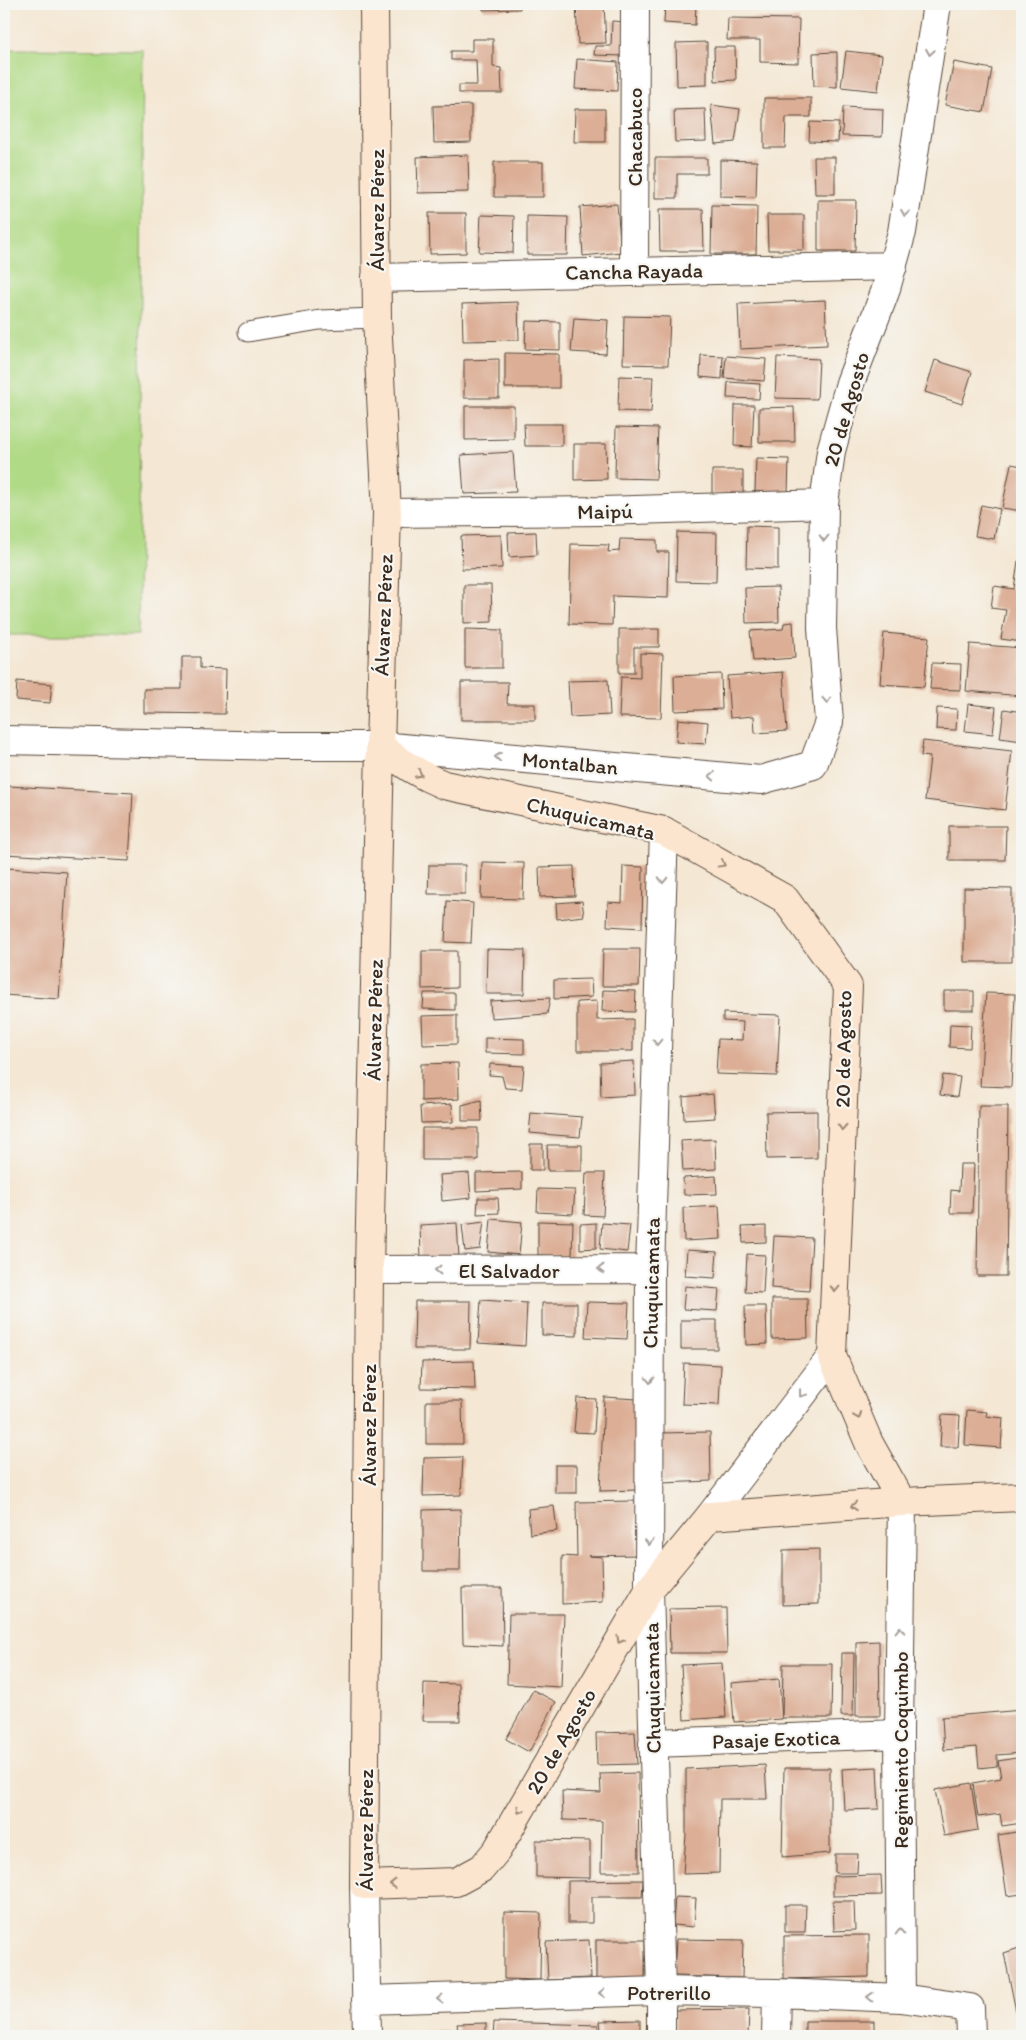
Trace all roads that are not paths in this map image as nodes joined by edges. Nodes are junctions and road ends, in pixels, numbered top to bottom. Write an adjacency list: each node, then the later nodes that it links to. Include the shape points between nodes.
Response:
1 (374, 4): 6 (street, Álvarez Pérez)
2 (635, 4): 5 (street, Chacabuco)
3 (937, 4): 4 (street, 20 de Agosto, one-way to 4, via 902,232)
4 (893, 266): 5 (street, Cancha Rayada); 9 (street, 20 de Agosto, via 838,419)
5 (634, 271): 6 (street, Cancha Rayada)
6 (376, 278): 7 (street, Álvarez Pérez)
7 (376, 318): 8 (lane, via 320,320); 10 (street, Álvarez Pérez)
8 (248, 332)
9 (824, 504): 10 (street, Maipú); 13 (street, 20 de Agosto, one-way to 13, via 822,628 829,722 813,765)
10 (386, 513): 12 (street, Álvarez Pérez)
11 (4, 740): 12 (street, Montalban)
12 (380, 746): 13 (street, Montalban, one-way to 12); 14 (street, Chuquicamata, one-way to 14, via 420,775 444,785); 16 (street, Álvarez Pérez)
13 (761, 780)
14 (664, 831): 15 (street, Chuquicamata, one-way to 15); 17 (street, 20 de Agosto, one-way to 17, via 785,899 848,986)
15 (650, 1269): 16 (street, El Salvador, one-way to 16); 21 (street, Chuquicamata, one-way to 21)
16 (369, 1270): 24 (street, Álvarez Pérez)
17 (832, 1356): 19 (street, 20 de Agosto, one-way to 19, via 869,1443); 20 (street, 20 de Agosto, one-way to 20)
18 (1022, 1496): 19 (street)
19 (902, 1502): 20 (street, one-way to 20); 22 (street, Regimiento Coquimbo, one-way to 19)
20 (710, 1516): 21 (street, 20 de Agosto)
21 (649, 1590): 23 (street, Chuquicamata); 24 (street, 20 de Agosto, one-way to 24, via 497,1850 482,1868 456,1882)
22 (899, 1734): 23 (street, Pasaje Exotica); 27 (street, Regimiento Coquimbo, one-way to 22)
23 (653, 1743): 25 (street, Chuquicamata)
24 (364, 1885): 28 (street, Álvarez Pérez)
25 (661, 1990): 26 (street, Potrerillo); 28 (street, Potrerillo, one-way to 28); 30 (street, Chuquicamata)
26 (777, 1993): 27 (street, Potrerillo, one-way to 26); 31 (street)
27 (901, 1998): 32 (street, Potrerillo, via 970,2008)
28 (366, 2000): 29 (street, Álvarez Pérez)
29 (367, 2036)
30 (660, 2036)
31 (776, 2036)
32 (971, 2036)

